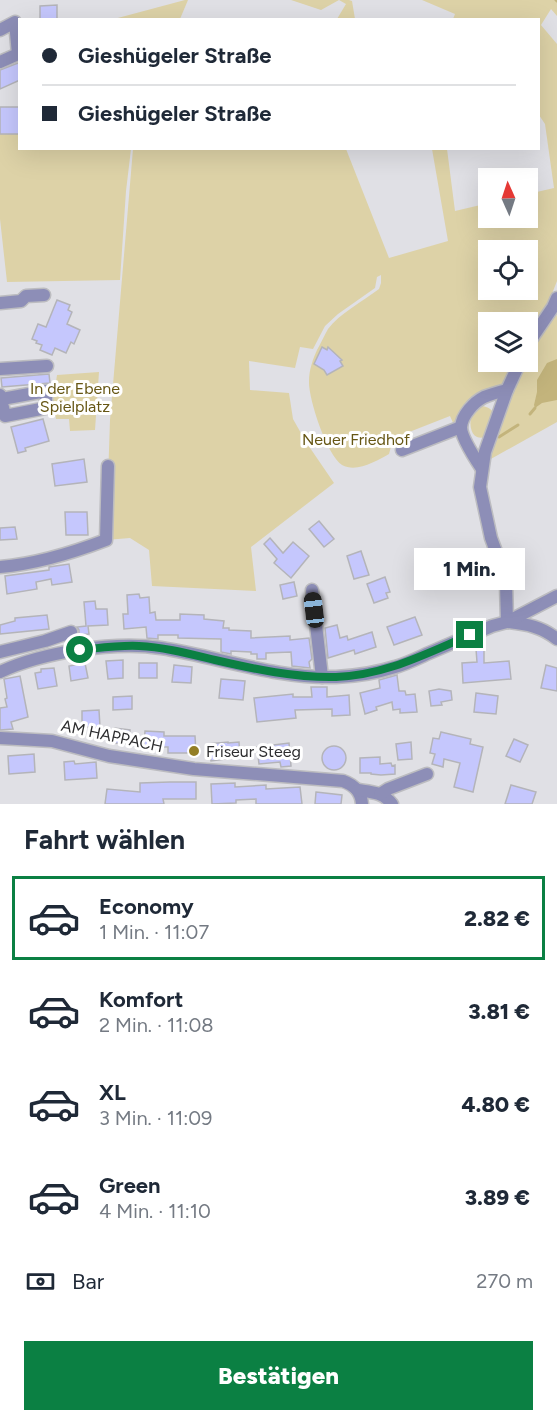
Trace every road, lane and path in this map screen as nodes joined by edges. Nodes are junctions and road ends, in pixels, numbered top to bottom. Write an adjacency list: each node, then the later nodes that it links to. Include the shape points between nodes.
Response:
1 (0, 30): 2 (street, via 15,22 18,54)
2 (0, 62)
3 (44, 295): 4 (street)
4 (0, 303)
5 (555, 304): 6 (street)
6 (538, 329)
7 (47, 366): 8 (street)
8 (0, 369)
9 (515, 372): 10 (street)
10 (507, 390): 11 (street, via 482,398 472,406); 14 (street)
11 (461, 427): 12 (street); 14 (street)
12 (402, 450)
13 (108, 466): 15 (street, via 106,540 40,562)
14 (482, 469): 18 (street, via 480,487 485,512 506,583)
15 (0, 567)
16 (312, 590): 23 (street)
17 (557, 596): 18 (street)
18 (507, 622): 20 (street, via 528,624); 23 (street, via 396,667)
19 (71, 633): 21 (street)
20 (557, 639)
21 (0, 652)
22 (0, 672): 23 (street, via 43,657 115,645 161,648 272,672)
23 (322, 676)
24 (0, 738): 26 (street, AM HAPPACH, via 52,741 109,756 194,769 343,781)
25 (427, 774): 27 (street)
26 (358, 790): 27 (street, AM HAPPACH); 28 (street)
27 (380, 794): 29 (street, AM HAPPACH)
28 (362, 804)
29 (392, 804)

